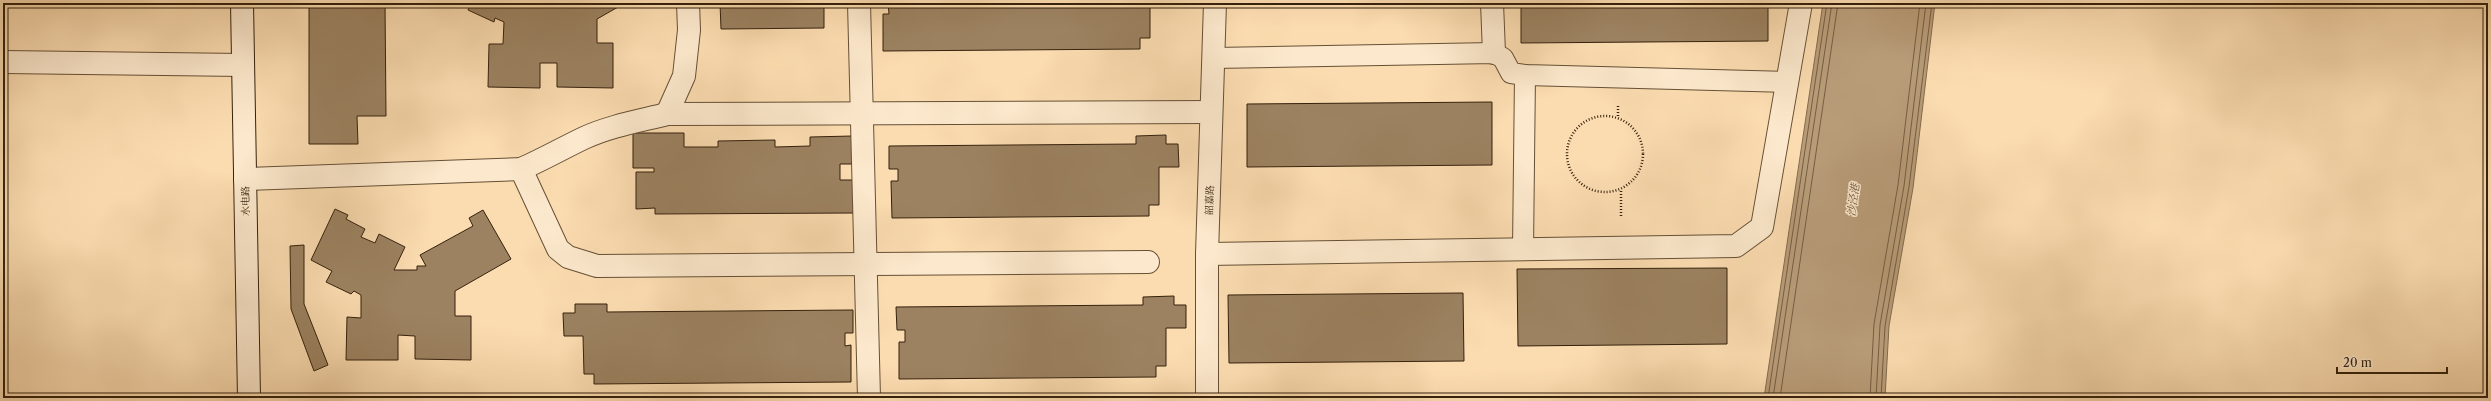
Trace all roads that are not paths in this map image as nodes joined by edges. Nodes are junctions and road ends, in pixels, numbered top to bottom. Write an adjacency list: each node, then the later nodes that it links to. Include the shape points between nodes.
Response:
1 (242, 3): 10 (street, 水电路)
2 (688, 3): 15 (street, via 689,30 684,76)
3 (859, 3): 14 (street)
4 (1215, 3): 8 (street, 韶嘉路)
5 (1492, 3): 7 (street)
6 (1801, 3): 12 (street)
7 (1494, 53): 8 (lane); 11 (lane, via 1503,58 1511,73)
8 (1214, 58): 13 (street, 韶嘉路)
9 (3, 62): 10 (street)
10 (243, 65): 17 (street, 水电路)
11 (1525, 76): 12 (lane); 18 (lane)
12 (1788, 82): 18 (street, via 1762,227 1736,246)
13 (1212, 112): 14 (street); 19 (street, 韶嘉路)
14 (862, 113): 15 (street); 21 (street)
15 (667, 114): 16 (street, via 617,126 584,138 555,155)
16 (521, 169): 17 (street); 21 (street, via 558,249 568,257 597,266)
17 (245, 179): 22 (street, 水电路)
18 (1523, 249): 19 (street)
19 (1207, 254): 24 (street, 韶嘉路)
20 (1148, 262): 21 (street)
21 (865, 265): 23 (street)
22 (249, 398)
23 (869, 398)
24 (1207, 398)

